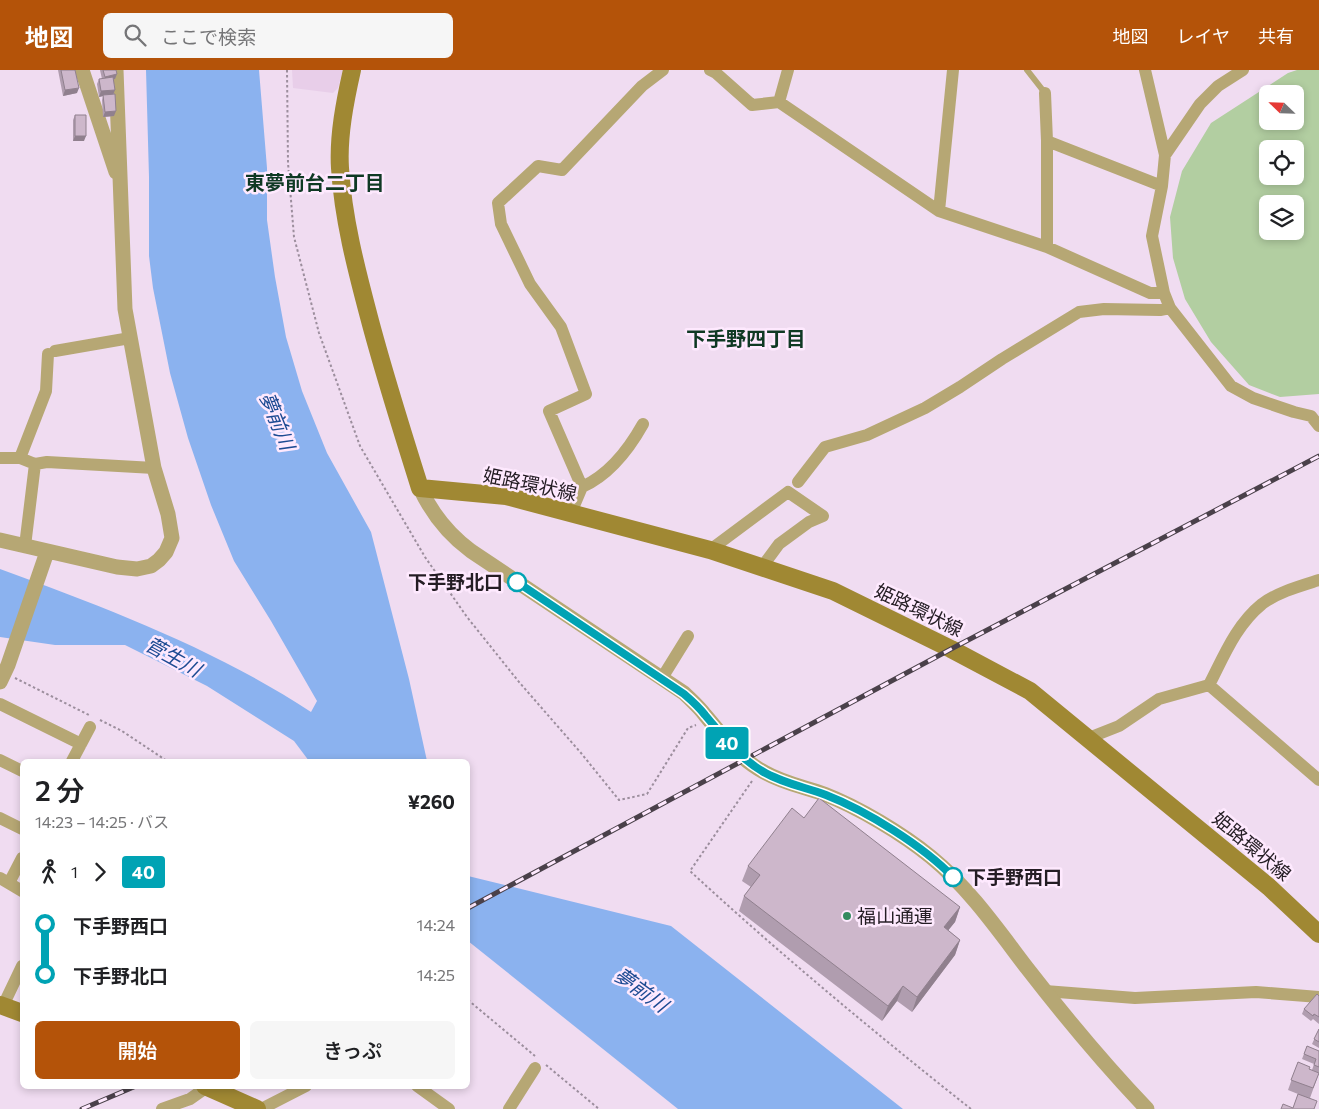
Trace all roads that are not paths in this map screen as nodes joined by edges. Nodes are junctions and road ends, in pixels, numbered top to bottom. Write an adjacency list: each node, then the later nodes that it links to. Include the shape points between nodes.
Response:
1 (82, 70): 16 (street)
2 (116, 70): 16 (street)
3 (352, 70): 31 (main road, via 340,167 348,228 387,386)
4 (663, 70): 30 (street, via 642,86 562,170 538,166 498,203 501,224 530,284 561,327 586,394 549,411)
5 (710, 70): 12 (street, via 752,105)
6 (788, 70): 12 (street)
7 (953, 70): 17 (street)
8 (1026, 70): 11 (lane)
9 (1145, 70): 14 (street)
10 (1243, 70): 14 (street, via 1218,86 1200,104)
11 (1045, 93): 13 (street)
12 (779, 102): 17 (street)
13 (1047, 141): 15 (street); 18 (street)
14 (1165, 155): 15 (street)
15 (1162, 186): 19 (street, via 1152,236)
16 (122, 190): 21 (street, via 125,309)
17 (939, 211): 18 (street)
18 (1047, 247): 19 (street, via 1150,293)
19 (1164, 294): 20 (street)
20 (1170, 308): 22 (street, via 1231,386 1294,412); 29 (street, via 1079,312 925,408 867,435 825,446)
21 (130, 338): 26 (street, via 51,352 46,391); 28 (street)
22 (1315, 413): 24 (street)
23 (643, 424): 30 (street, via 630,446 614,463 593,482)
24 (1319, 426)
25 (0, 458): 26 (street)
26 (20, 458): 27 (street)
27 (34, 464): 28 (street); 34 (street)
28 (154, 468): 36 (street, via 172,538 159,560 151,566 137,569)
29 (798, 482)
30 (582, 486): 32 (street)
31 (420, 488): 32 (main road, 姫路環状線, via 506,496); 41 (street, via 436,518 455,540)
32 (571, 513): 35 (main road, 姫路環状線)
33 (0, 540): 34 (street)
34 (25, 546): 36 (street)
35 (710, 550): 37 (main road, 姫路環状線); 37 (street, via 788,492 823,516 779,544)
36 (46, 557): 40 (street)
37 (762, 567): 45 (main road, 姫路環状線, via 833,591 951,649 1030,691)
38 (1319, 580): 42 (street, via 1287,590 1263,603 1247,618)
39 (688, 636): 41 (street)
40 (3, 672)
41 (662, 678): 58 (street, via 696,705 730,746 750,764 783,781 824,794 856,809 931,857 964,889)
42 (1209, 685): 45 (street, via 1158,699 1119,726); 50 (street)
43 (0, 704): 46 (street)
44 (90, 727): 46 (street)
45 (1086, 738): 56 (main road, 姫路環状線, via 1269,887)
46 (81, 744): 47 (street)
47 (73, 759)
48 (0, 760): 49 (street)
49 (20, 770)
50 (1319, 780)
51 (0, 818): 52 (street)
52 (20, 828)
53 (20, 861): 54 (street)
54 (5, 881): 55 (street)
55 (20, 889)
56 (1319, 934)
57 (20, 970): 60 (street)
58 (1045, 991): 59 (street, via 1135,998 1256,992); 71 (street)
59 (1319, 997)
60 (1, 1005): 61 (main road)
61 (20, 1012)
62 (537, 1062): 70 (street)
63 (203, 1089): 67 (street, via 190,1099)
64 (211, 1089): 68 (main road)
65 (300, 1089): 68 (street)
66 (420, 1089): 69 (street)
67 (162, 1109)
68 (259, 1109)
69 (449, 1109)
70 (509, 1109)
71 (1147, 1109)

